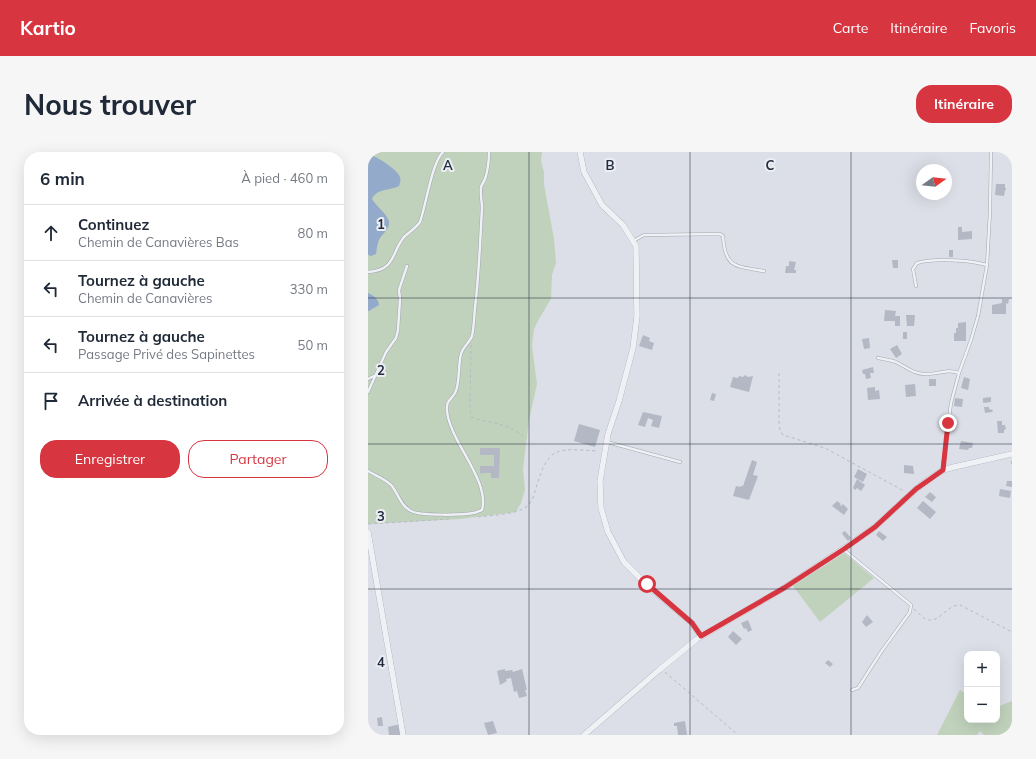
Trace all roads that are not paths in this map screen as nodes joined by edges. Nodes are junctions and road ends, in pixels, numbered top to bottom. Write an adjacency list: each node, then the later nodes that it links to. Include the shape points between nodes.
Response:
1 (443, 152): 9 (lane, via 434,165 420,222 405,237 387,265)
2 (489, 152): 20 (lane, via 489,164 481,187 480,248 472,337 461,352 457,388 447,404 451,426 479,482 482,510 453,514 411,511 403,504 392,486)
3 (580, 152): 5 (street, via 584,172 602,205 623,225)
4 (991, 152): 6 (lane)
5 (633, 241): 8 (lane, via 644,235 720,234 723,236 728,260 735,266); 16 (street, via 636,246 637,316 633,348)
6 (987, 265): 10 (lane, via 948,261 917,263 913,269); 12 (lane, via 976,322)
7 (407, 266): 13 (lane, via 399,290 396,338)
8 (764, 271)
9 (368, 272)
10 (916, 286)
11 (878, 358): 12 (lane, via 894,362 915,373 931,374 950,370)
12 (959, 373): 19 (lane, via 952,403)
13 (374, 376): 14 (lane); 15 (lane)
14 (368, 379)
15 (368, 392)
16 (607, 442): 18 (lane); 23 (street, via 600,481 601,508 608,532 624,562 692,623)
17 (1012, 454): 19 (street)
18 (680, 462)
19 (943, 470): 22 (street, via 910,494 875,527)
20 (368, 471)
21 (368, 532): 25 (street)
22 (844, 549): 23 (street, via 784,588); 24 (lane, via 911,605 910,612 858,688)
23 (701, 636): 26 (street)
24 (852, 690)
25 (403, 735)
26 (584, 735)

